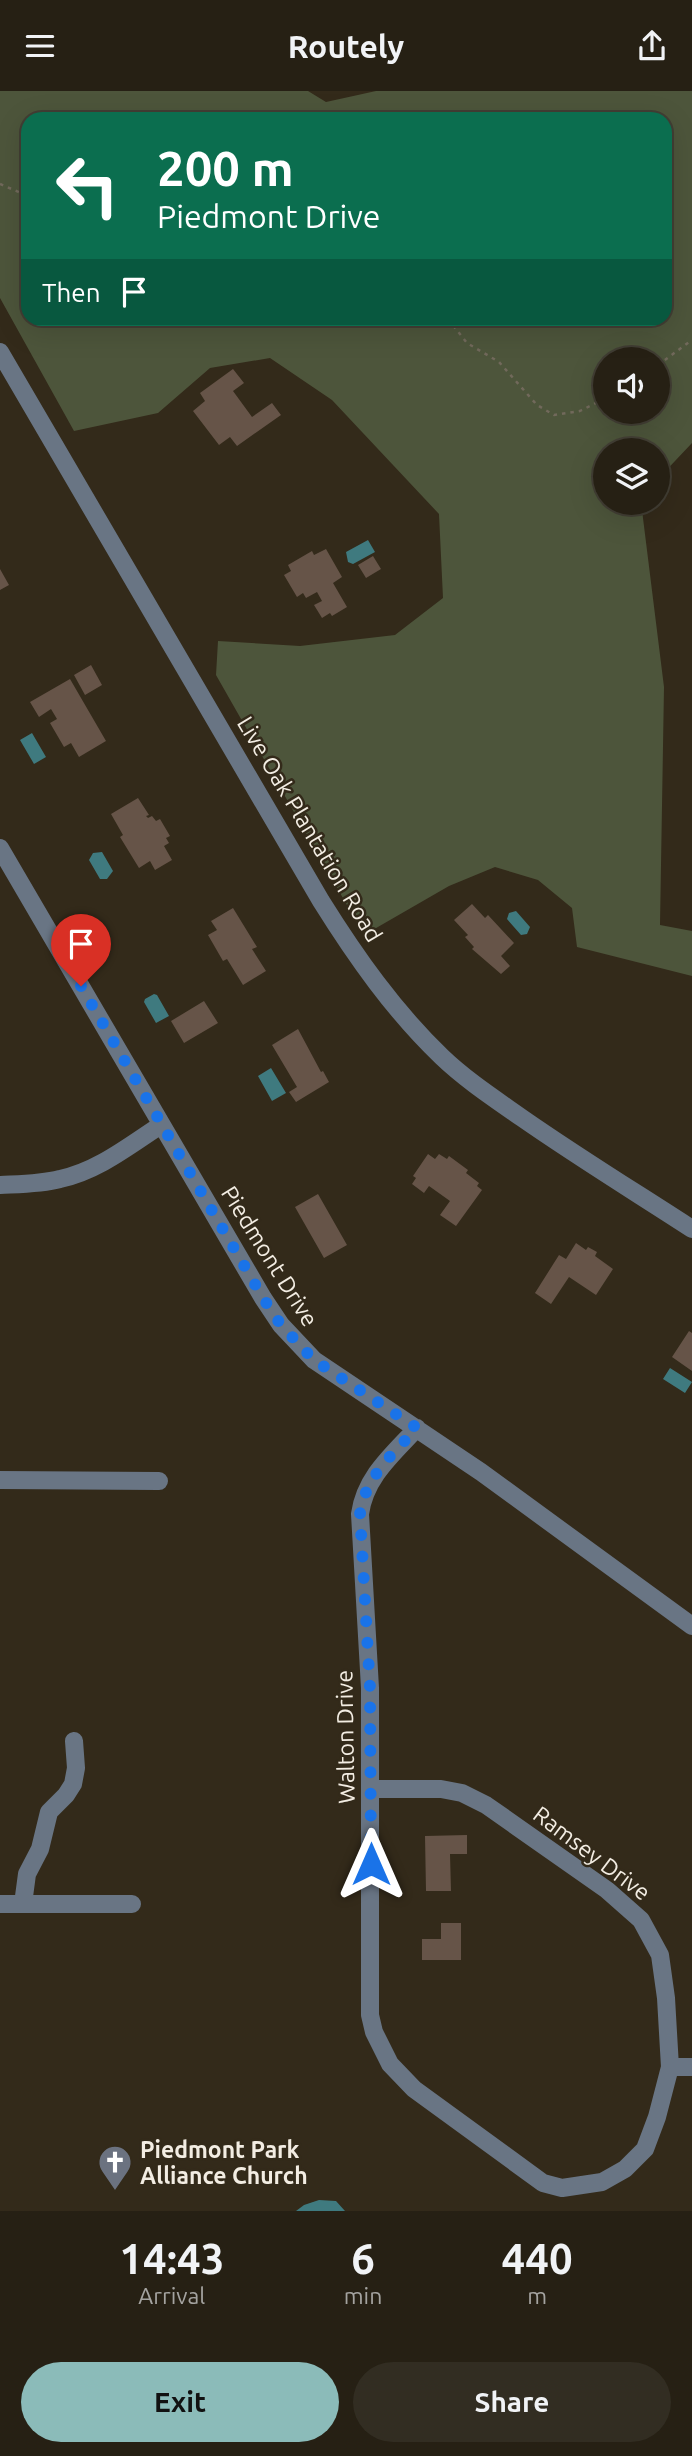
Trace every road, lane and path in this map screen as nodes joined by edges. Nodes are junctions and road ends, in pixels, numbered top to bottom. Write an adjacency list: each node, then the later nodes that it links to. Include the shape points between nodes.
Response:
1 (0, 184): 2 (path)
2 (21, 193)
3 (454, 326): 7 (path, via 467,343 499,362 537,405 554,415)
4 (692, 340): 6 (path)
5 (0, 352): 11 (street, Live Oak Plantation Road, via 321,901 379,987 442,1057 475,1085)
6 (670, 356)
7 (593, 404)
8 (0, 848): 9 (street, Piedmont Drive)
9 (161, 1125): 10 (street, via 83,1172 61,1179); 12 (street, Piedmont Drive, via 263,1298 300,1348)
10 (0, 1185)
11 (692, 1229)
12 (417, 1428): 15 (street, Piedmont Drive); 17 (street, Walton Drive, via 367,1487 360,1514)
13 (0, 1480): 14 (street)
14 (159, 1481)
15 (692, 1626)
16 (74, 1741): 19 (street, via 73,1784 49,1812 40,1849 27,1874)
17 (371, 1789): 21 (street, Ramsey Drive, via 463,1793 607,1890 641,1920 660,1955); 23 (street, Walton Drive, via 370,2015 374,2032 390,2064 414,2089 543,2183)
18 (0, 1903): 19 (street)
19 (23, 1904): 20 (street)
20 (132, 1904)
21 (670, 2067): 22 (street); 23 (street, Ramsey Drive, via 645,2149 625,2169 602,2182)
22 (692, 2067)
23 (556, 2186)

